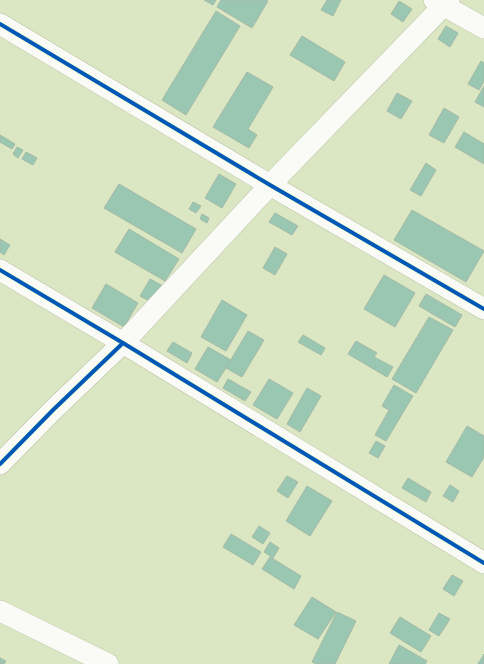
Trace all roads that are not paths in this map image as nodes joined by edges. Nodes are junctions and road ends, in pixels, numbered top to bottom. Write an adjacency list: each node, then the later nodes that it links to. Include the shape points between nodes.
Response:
1 (442, 2): 3 (street); 4 (street)
2 (0, 24): 4 (street)
3 (484, 28)
4 (270, 185): 6 (street); 7 (street)
5 (0, 270): 7 (street)
6 (484, 309)
7 (123, 343): 8 (street); 9 (street)
8 (0, 464)
9 (484, 563)
10 (0, 611): 11 (street)
11 (108, 664)

